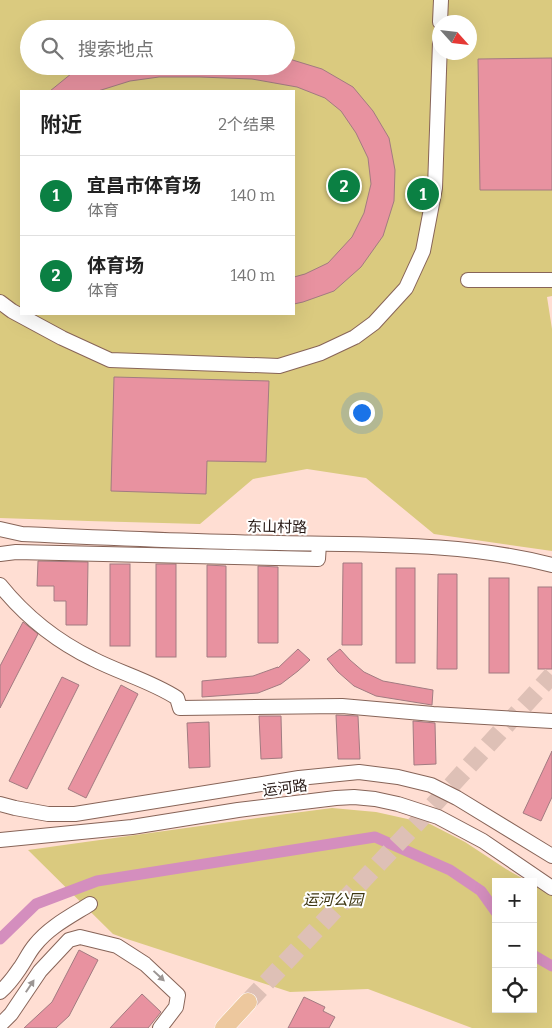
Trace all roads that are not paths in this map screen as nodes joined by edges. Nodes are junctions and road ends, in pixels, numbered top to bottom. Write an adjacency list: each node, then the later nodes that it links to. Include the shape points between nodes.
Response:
1 (441, 0): 2 (street)
2 (440, 15)
3 (439, 60): 6 (street, via 435,188 424,250 406,288 374,324 355,336 321,353 278,366 110,360 62,338)
4 (468, 280): 5 (street)
5 (552, 280)
6 (0, 302)
7 (0, 529): 8 (street, 东山村路, via 22,534)
8 (319, 544): 9 (street, via 318,560); 10 (street, 东山村路, via 412,546 495,553)
9 (0, 554)
10 (552, 565)
11 (0, 585): 12 (street, via 32,618 67,646 164,690 177,698 180,708 342,706)
12 (552, 721)
13 (0, 804): 15 (street, via 48,814 75,814 299,778 359,772 431,785 465,802)
14 (0, 840): 16 (street, 运河路, via 132,827 238,810 354,797 398,804 438,817 483,841)
15 (552, 856)
16 (552, 888)
17 (90, 904): 18 (street, via 47,932)
18 (0, 992)
19 (248, 1002): 22 (main road)
20 (0, 1025): 21 (street, one-way to 21, via 12,1014 40,970 69,940 80,937 117,946 145,964 178,995 176,1007)
21 (160, 1028)
22 (224, 1028)

